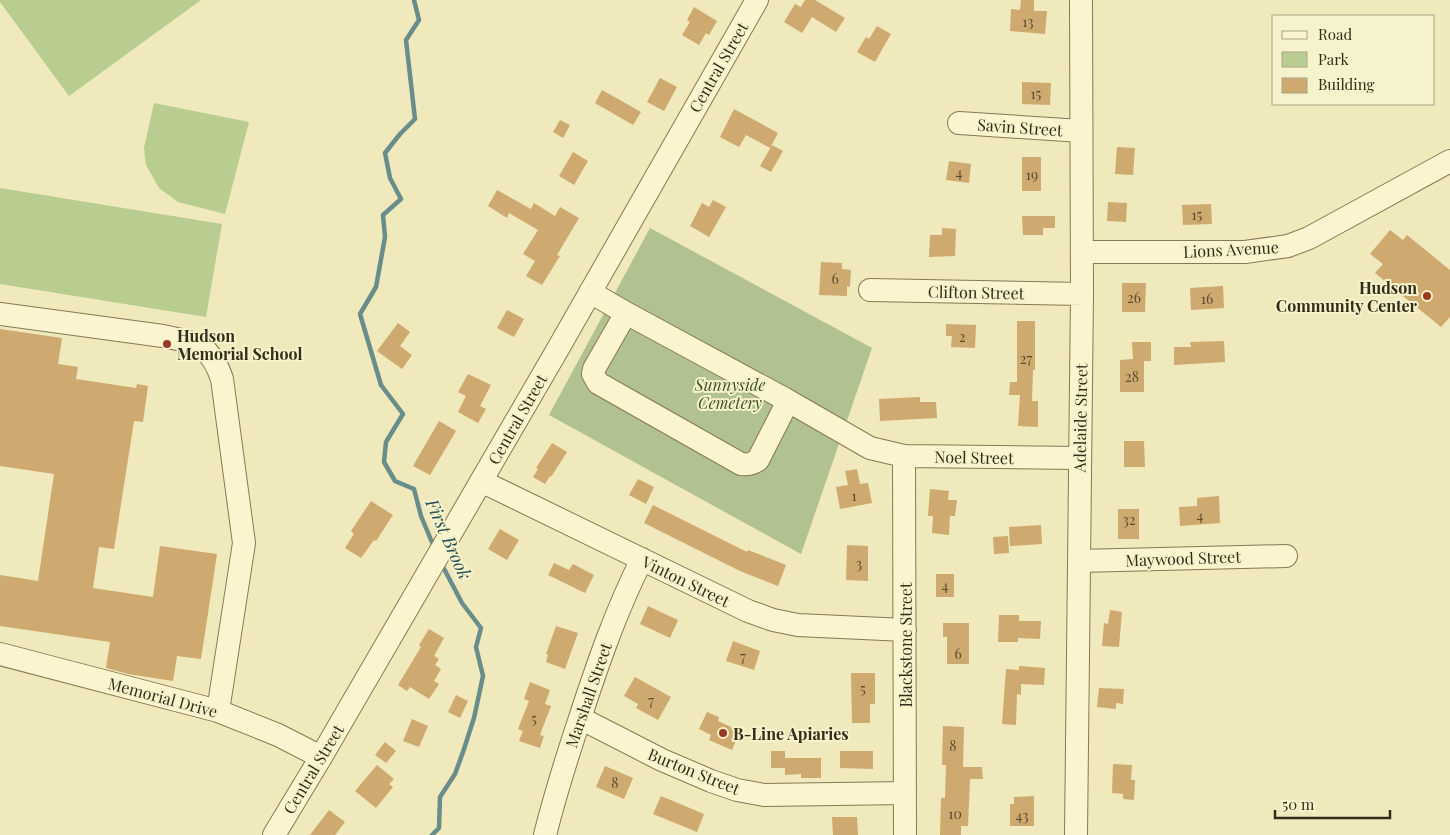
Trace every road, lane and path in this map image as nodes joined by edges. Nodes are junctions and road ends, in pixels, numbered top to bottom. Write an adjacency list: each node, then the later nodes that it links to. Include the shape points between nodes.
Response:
1 (756, 0): 8 (street, Central Street)
2 (1081, 0): 4 (street, Adelaide Street)
3 (959, 123): 4 (street, Savin Street)
4 (1082, 131): 6 (street, Adelaide Street)
5 (1450, 161): 6 (street, Lions Avenue, via 1310,238 1288,246 1245,252)
6 (1082, 252): 9 (street, Adelaide Street)
7 (870, 290): 9 (street, Clifton Street)
8 (590, 292): 10 (street, Noel Street); 15 (street, Central Street)
9 (1082, 294): 14 (street, Adelaide Street)
10 (626, 313): 12 (street, Noel Street); 12 (street, via 594,369 598,383 741,464 748,465 758,460 784,409)
11 (0, 314): 21 (street, via 163,336 200,346 217,364 222,379 244,543)
12 (785, 399): 13 (street, Noel Street, via 870,448)
13 (904, 456): 14 (street, Noel Street); 19 (street, Blackstone Street)
14 (1079, 458): 18 (street, Adelaide Street)
15 (481, 481): 17 (street, Vinton Street); 23 (street, Central Street)
16 (1286, 556): 18 (street, Maywood Street)
17 (642, 559): 19 (street, Vinton Street, via 773,620 798,625); 22 (street, Marshall Street, via 602,650)
18 (1079, 561): 28 (street, Adelaide Street)
19 (905, 630): 24 (street, Blackstone Street)
20 (0, 654): 21 (street, Memorial Drive)
21 (218, 711): 23 (street, Memorial Drive, via 278,735)
22 (580, 718): 24 (street, Burton Street, via 662,760 736,790 764,795); 26 (street, Marshall Street)
23 (321, 757): 25 (street, Central Street)
24 (905, 794): 27 (street, Blackstone Street)
25 (274, 835)
26 (546, 835)
27 (905, 835)
28 (1076, 835)

